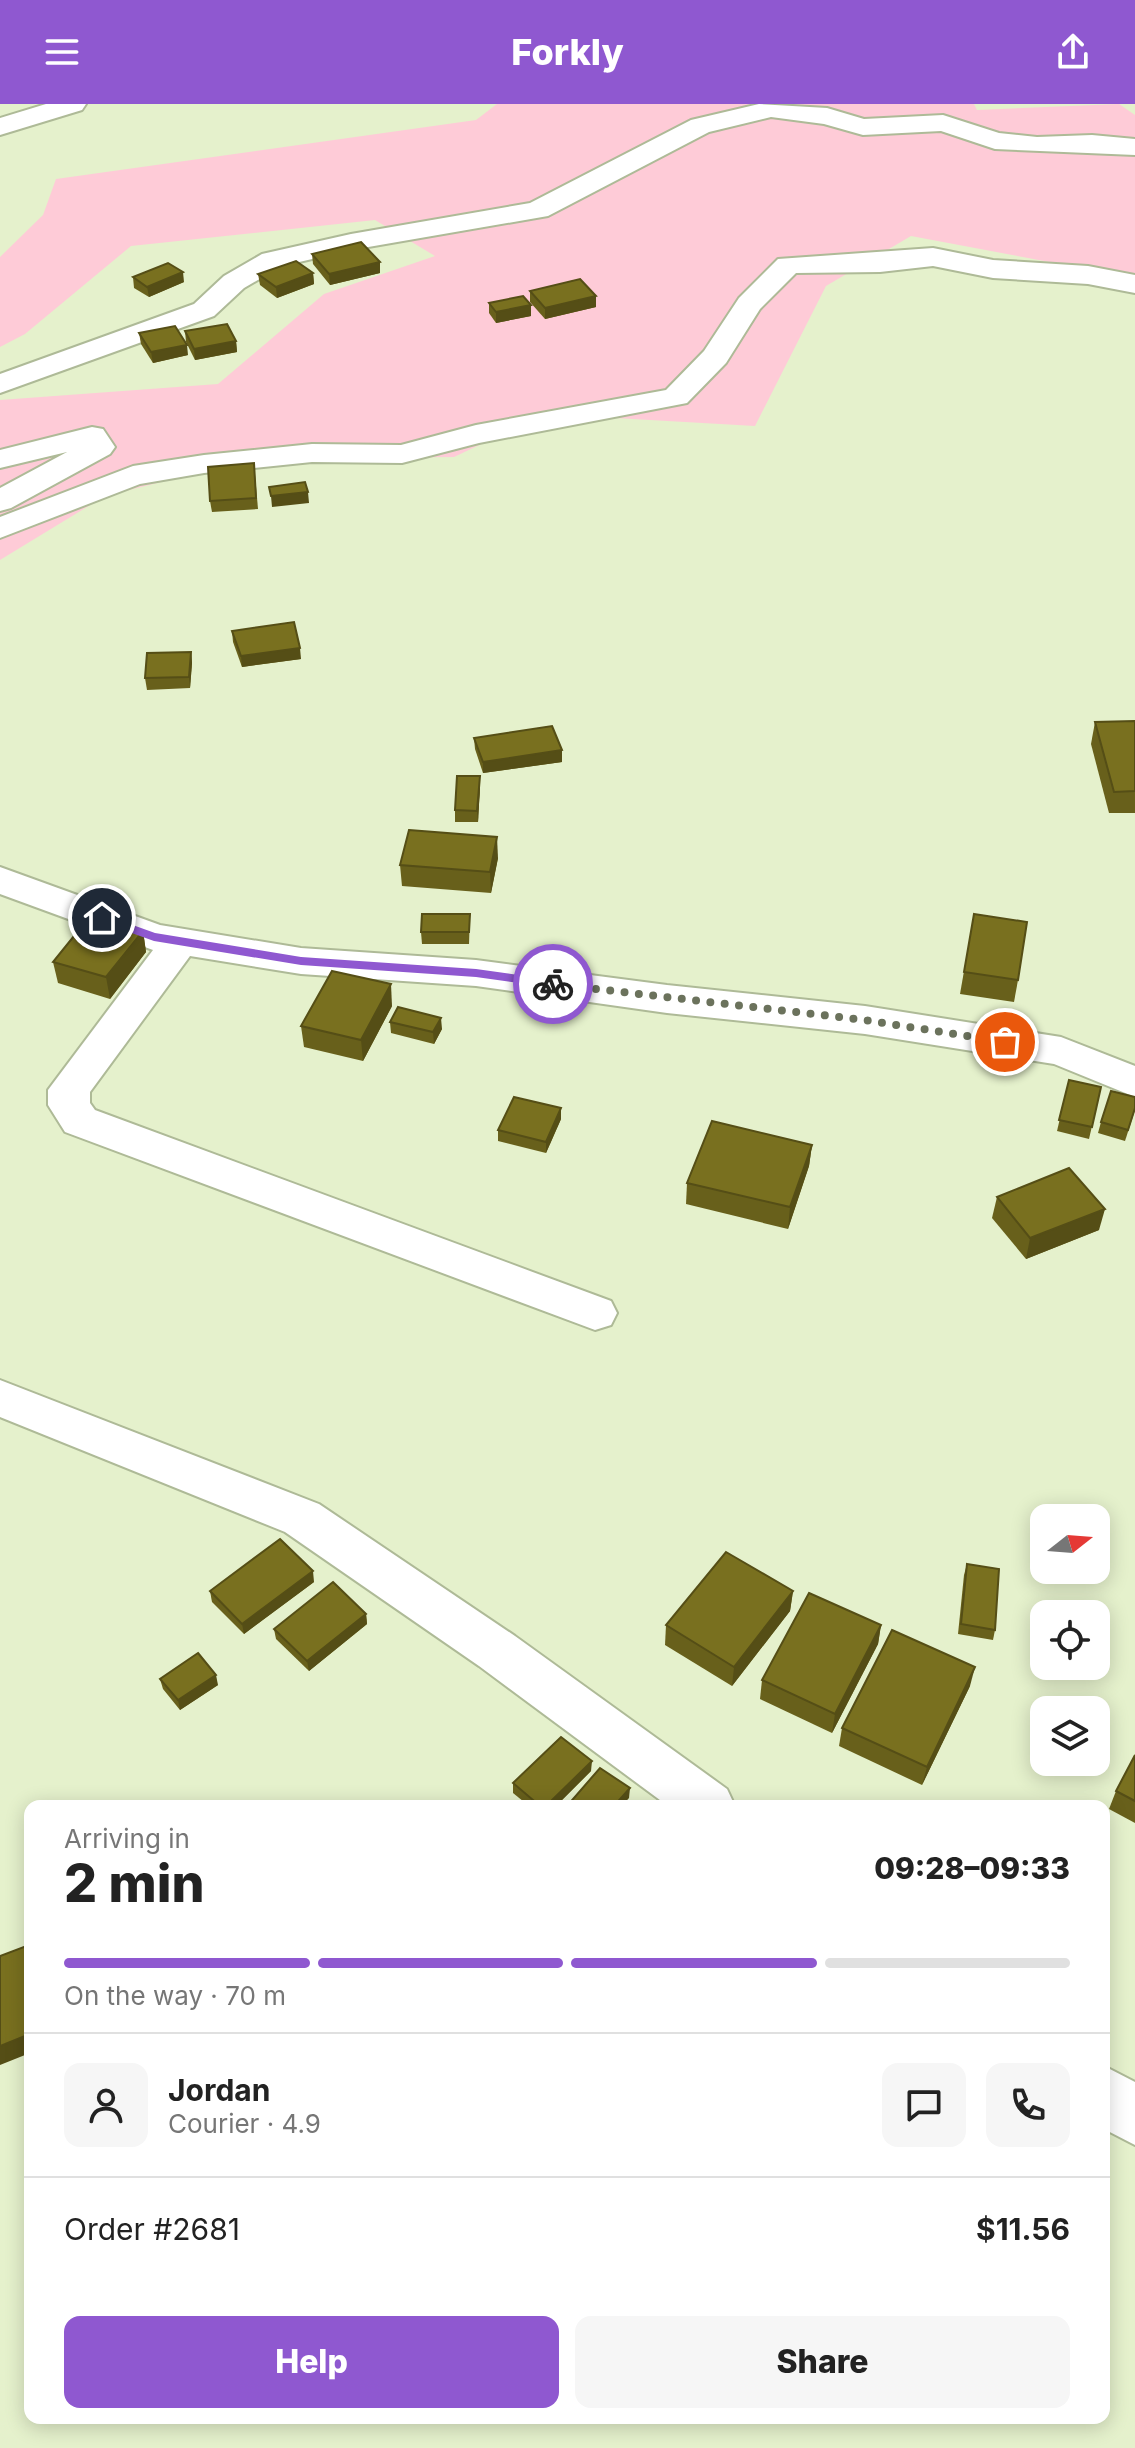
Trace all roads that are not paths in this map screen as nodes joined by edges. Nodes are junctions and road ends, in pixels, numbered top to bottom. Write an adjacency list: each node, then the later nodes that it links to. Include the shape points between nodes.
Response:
1 (73, 104): 2 (street)
2 (0, 127)
3 (1135, 147): 5 (street, via 995,141 943,123 863,127 771,109 700,126 538,210 272,260 234,282 204,310)
4 (1135, 284): 8 (street, via 933,257 788,265 749,304 715,357 676,397 476,434 402,454 312,453 133,476)
5 (0, 384)
6 (0, 459): 7 (street, via 92,436 99,447)
7 (0, 501)
8 (0, 528)
9 (0, 880): 10 (street, via 154,937)
10 (181, 941): 11 (street, via 301,961 476,973 865,1020 1061,1051); 12 (street, via 69,1090 69,1105 80,1121)
11 (1135, 1082)
12 (595, 1313)
13 (0, 1398): 14 (street, via 302,1518)
14 (701, 1800)
15 (1110, 2098): 16 (street)
16 (1135, 2117)

